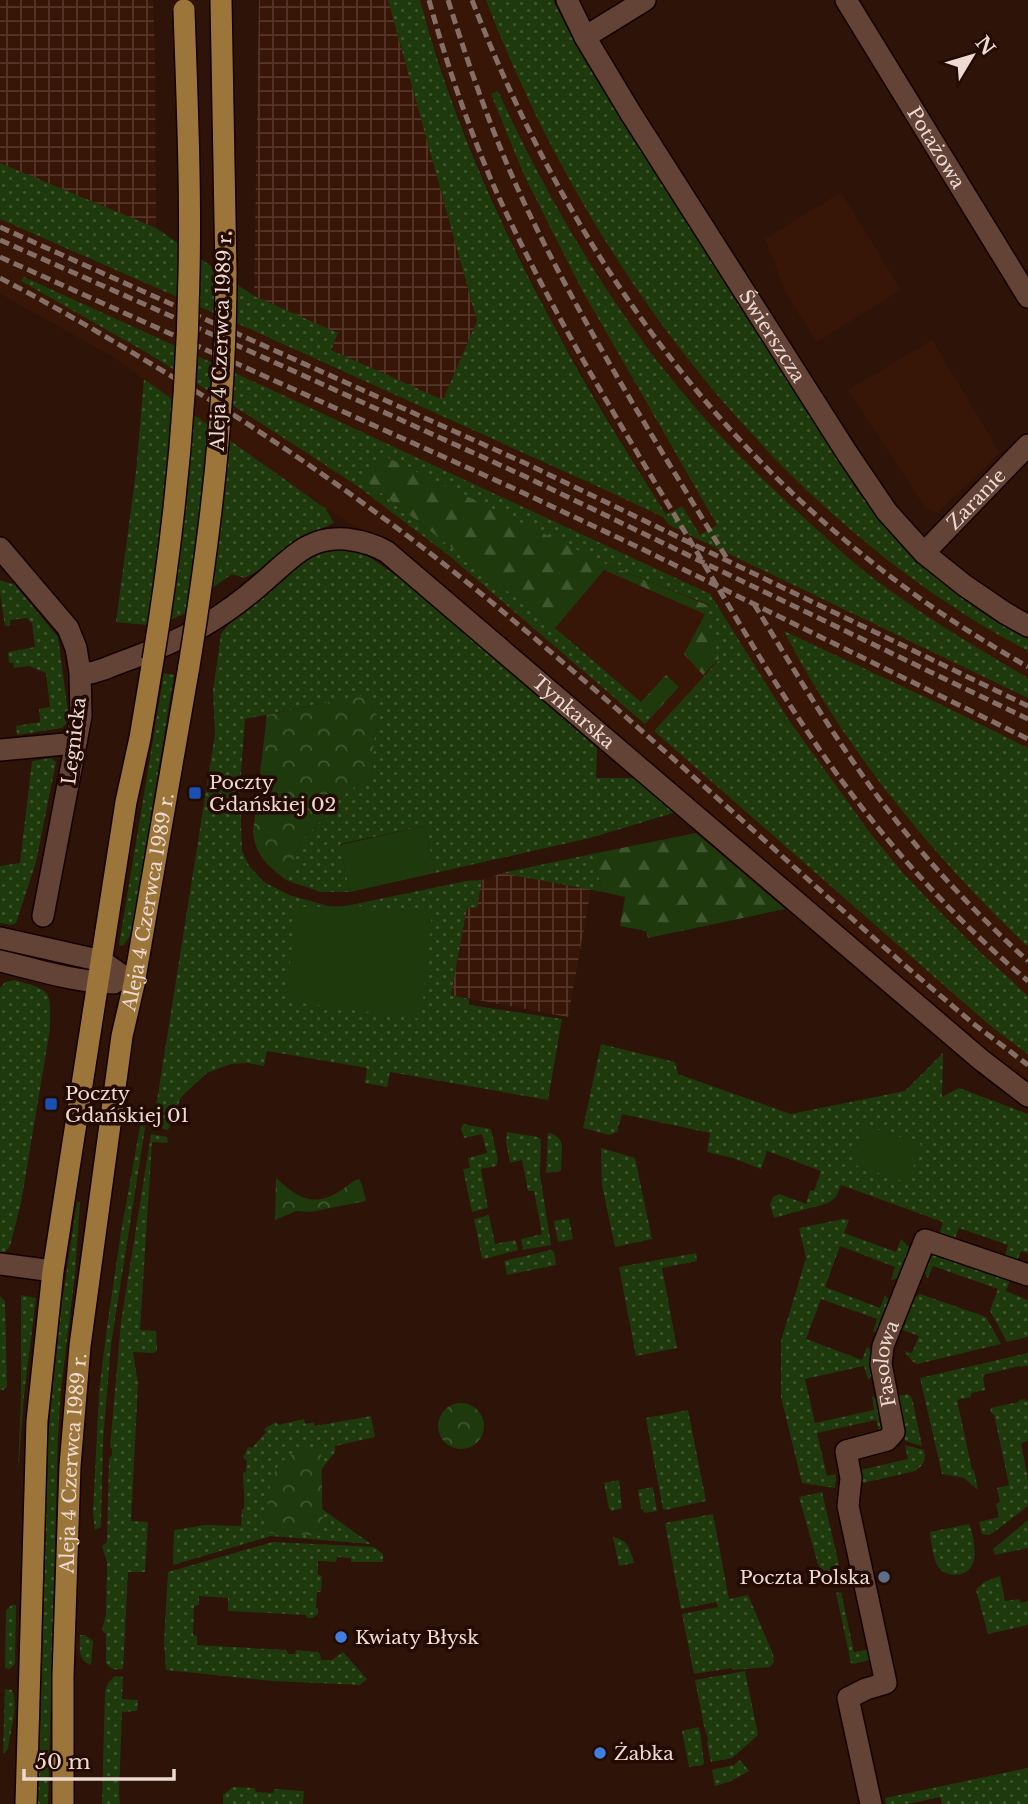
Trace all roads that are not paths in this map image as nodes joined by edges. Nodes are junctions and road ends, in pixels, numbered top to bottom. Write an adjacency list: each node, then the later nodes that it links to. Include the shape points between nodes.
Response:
1 (567, 0): 6 (street, Świerszcza)
2 (645, 0): 6 (street)
3 (846, 0): 7 (street, Potażowa)
4 (184, 5): 19 (main road, Aleja 4 Czerwca 1989 r., bridge, via 188,307 175,504)
5 (221, 5): 21 (main road, Aleja 4 Czerwca 1989 r., bridge, via 226,293 221,405 206,555)
6 (585, 37): 10 (street, Świerszcza, via 846,453 887,512)
7 (1028, 297)
8 (1028, 445): 10 (street, Zaranie)
9 (0, 548): 11 (street, Legnicka)
10 (924, 553): 12 (street, Świerszcza, via 974,592)
11 (8, 569): 13 (street, Legnicka, via 68,628)
12 (1028, 625)
13 (80, 672): 14 (street, Legnicka); 22 (street, Tynkarska, via 104,669 202,627 312,544 338,539 373,544)
14 (76, 743): 15 (street); 16 (street, Legnicka)
15 (0, 750)
16 (43, 916)
17 (0, 938): 19 (street)
18 (0, 961): 20 (street)
19 (102, 961): 20 (main road, Aleja 4 Czerwca 1989 r.); 21 (street)
20 (98, 983): 21 (street); 24 (main road, Aleja 4 Czerwca 1989 r.)
21 (134, 984): 27 (main road, Aleja 4 Czerwca 1989 r., via 121,1044 79,1359 70,1466)
22 (1028, 1096)
23 (0, 1264): 24 (street)
24 (54, 1271): 26 (main road, Aleja 4 Czerwca 1989 r., via 37,1421)
25 (1028, 1275): 28 (street, Fasolowa, via 925,1240 883,1346 881,1364 894,1432 887,1440 846,1451 848,1506 886,1683 848,1698)
26 (26, 1804)
27 (63, 1804)
28 (871, 1804)

